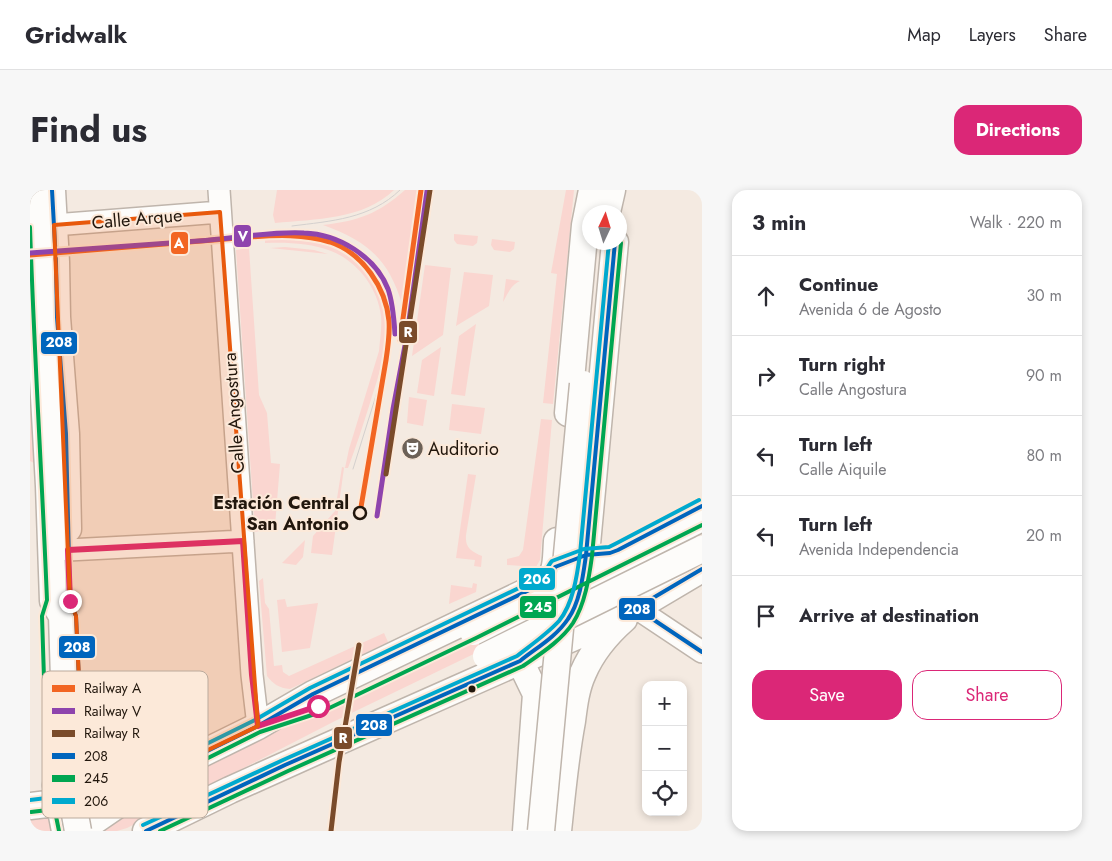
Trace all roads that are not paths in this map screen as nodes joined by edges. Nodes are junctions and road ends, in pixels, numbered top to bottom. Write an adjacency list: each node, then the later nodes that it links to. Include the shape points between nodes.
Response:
1 (35, 190): 14 (main road)
2 (52, 190): 10 (main road)
3 (219, 190): 9 (street, Calle Angostura)
4 (594, 190): 6 (main road); 26 (main road, via 585,225)
5 (614, 190): 7 (main road); 8 (main road)
6 (595, 205)
7 (609, 205)
8 (615, 205)
9 (220, 212): 10 (street, Calle Arque); 22 (street, Calle Angostura)
10 (54, 225): 14 (main road, via 56,262)
11 (594, 250): 16 (main road)
12 (602, 250): 16 (main road)
13 (614, 250): 25 (main road)
14 (42, 318): 15 (main road); 24 (main road, via 66,434)
15 (42, 358): 17 (main road); 19 (main road)
16 (586, 385): 49 (main road, bridge); 50 (main road, bridge)
17 (30, 389)
18 (30, 469): 19 (main road, via 36,470)
19 (48, 486): 29 (main road)
20 (702, 506): 25 (main road, via 618,550)
21 (702, 518): 36 (main road, bridge, via 318,706)
22 (243, 541): 24 (street); 36 (street, Calle Angostura)
23 (702, 549): 38 (main road, bridge, via 277,756)
24 (68, 550): 29 (main road)
25 (586, 555): 26 (main road); 32 (main road, via 584,574 568,619 549,639)
26 (555, 567): 28 (main road, via 546,582)
27 (702, 569): 30 (main road)
28 (500, 605): 32 (main road, via 504,630); 36 (main road, via 313,694)
29 (62, 606): 33 (main road, via 48,616); 34 (main road, bridge); 35 (main road, via 76,616)
30 (636, 608): 31 (street); 32 (main road); 51 (main road, via 610,632 582,674 566,752)
31 (702, 652)
32 (520, 661): 38 (main road); 48 (main road, via 536,694)
33 (50, 671)
34 (64, 671)
35 (79, 671)
36 (258, 726): 37 (main road)
37 (208, 751)
38 (224, 793): 39 (main road)
39 (208, 801)
40 (62, 818): 44 (main road)
41 (76, 818): 45 (main road, bridge)
42 (98, 818): 46 (main road)
43 (173, 818): 47 (main road)
44 (65, 831)
45 (78, 831)
46 (85, 831)
47 (146, 831)
48 (526, 831)
49 (541, 831)
50 (547, 831)
51 (558, 831)

